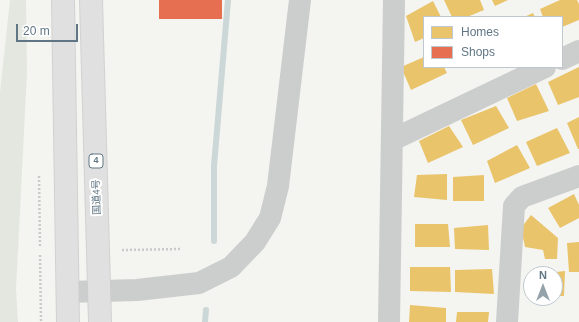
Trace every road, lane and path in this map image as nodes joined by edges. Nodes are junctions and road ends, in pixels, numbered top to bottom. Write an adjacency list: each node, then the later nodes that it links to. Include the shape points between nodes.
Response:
1 (63, 0): 16 (highway)
2 (91, 0): 15 (highway, 国道4号 / 4)
3 (300, 0): 15 (street, via 278,186 270,218 255,242 231,267 199,283 137,290)
4 (397, 1): 8 (street)
5 (579, 52): 6 (street)
6 (563, 59)
7 (543, 68): 8 (street)
8 (392, 140): 20 (street)
9 (39, 176): 11 (path)
10 (579, 176): 21 (street, via 522,197 514,206)
11 (40, 246)
12 (181, 249): 13 (path)
13 (122, 250)
14 (40, 255): 17 (path)
15 (99, 291): 16 (street); 19 (highway, 国道4号 / 4)
16 (68, 292): 18 (highway)
17 (41, 322)
18 (68, 322)
19 (100, 322)
20 (389, 322)
21 (507, 322)

